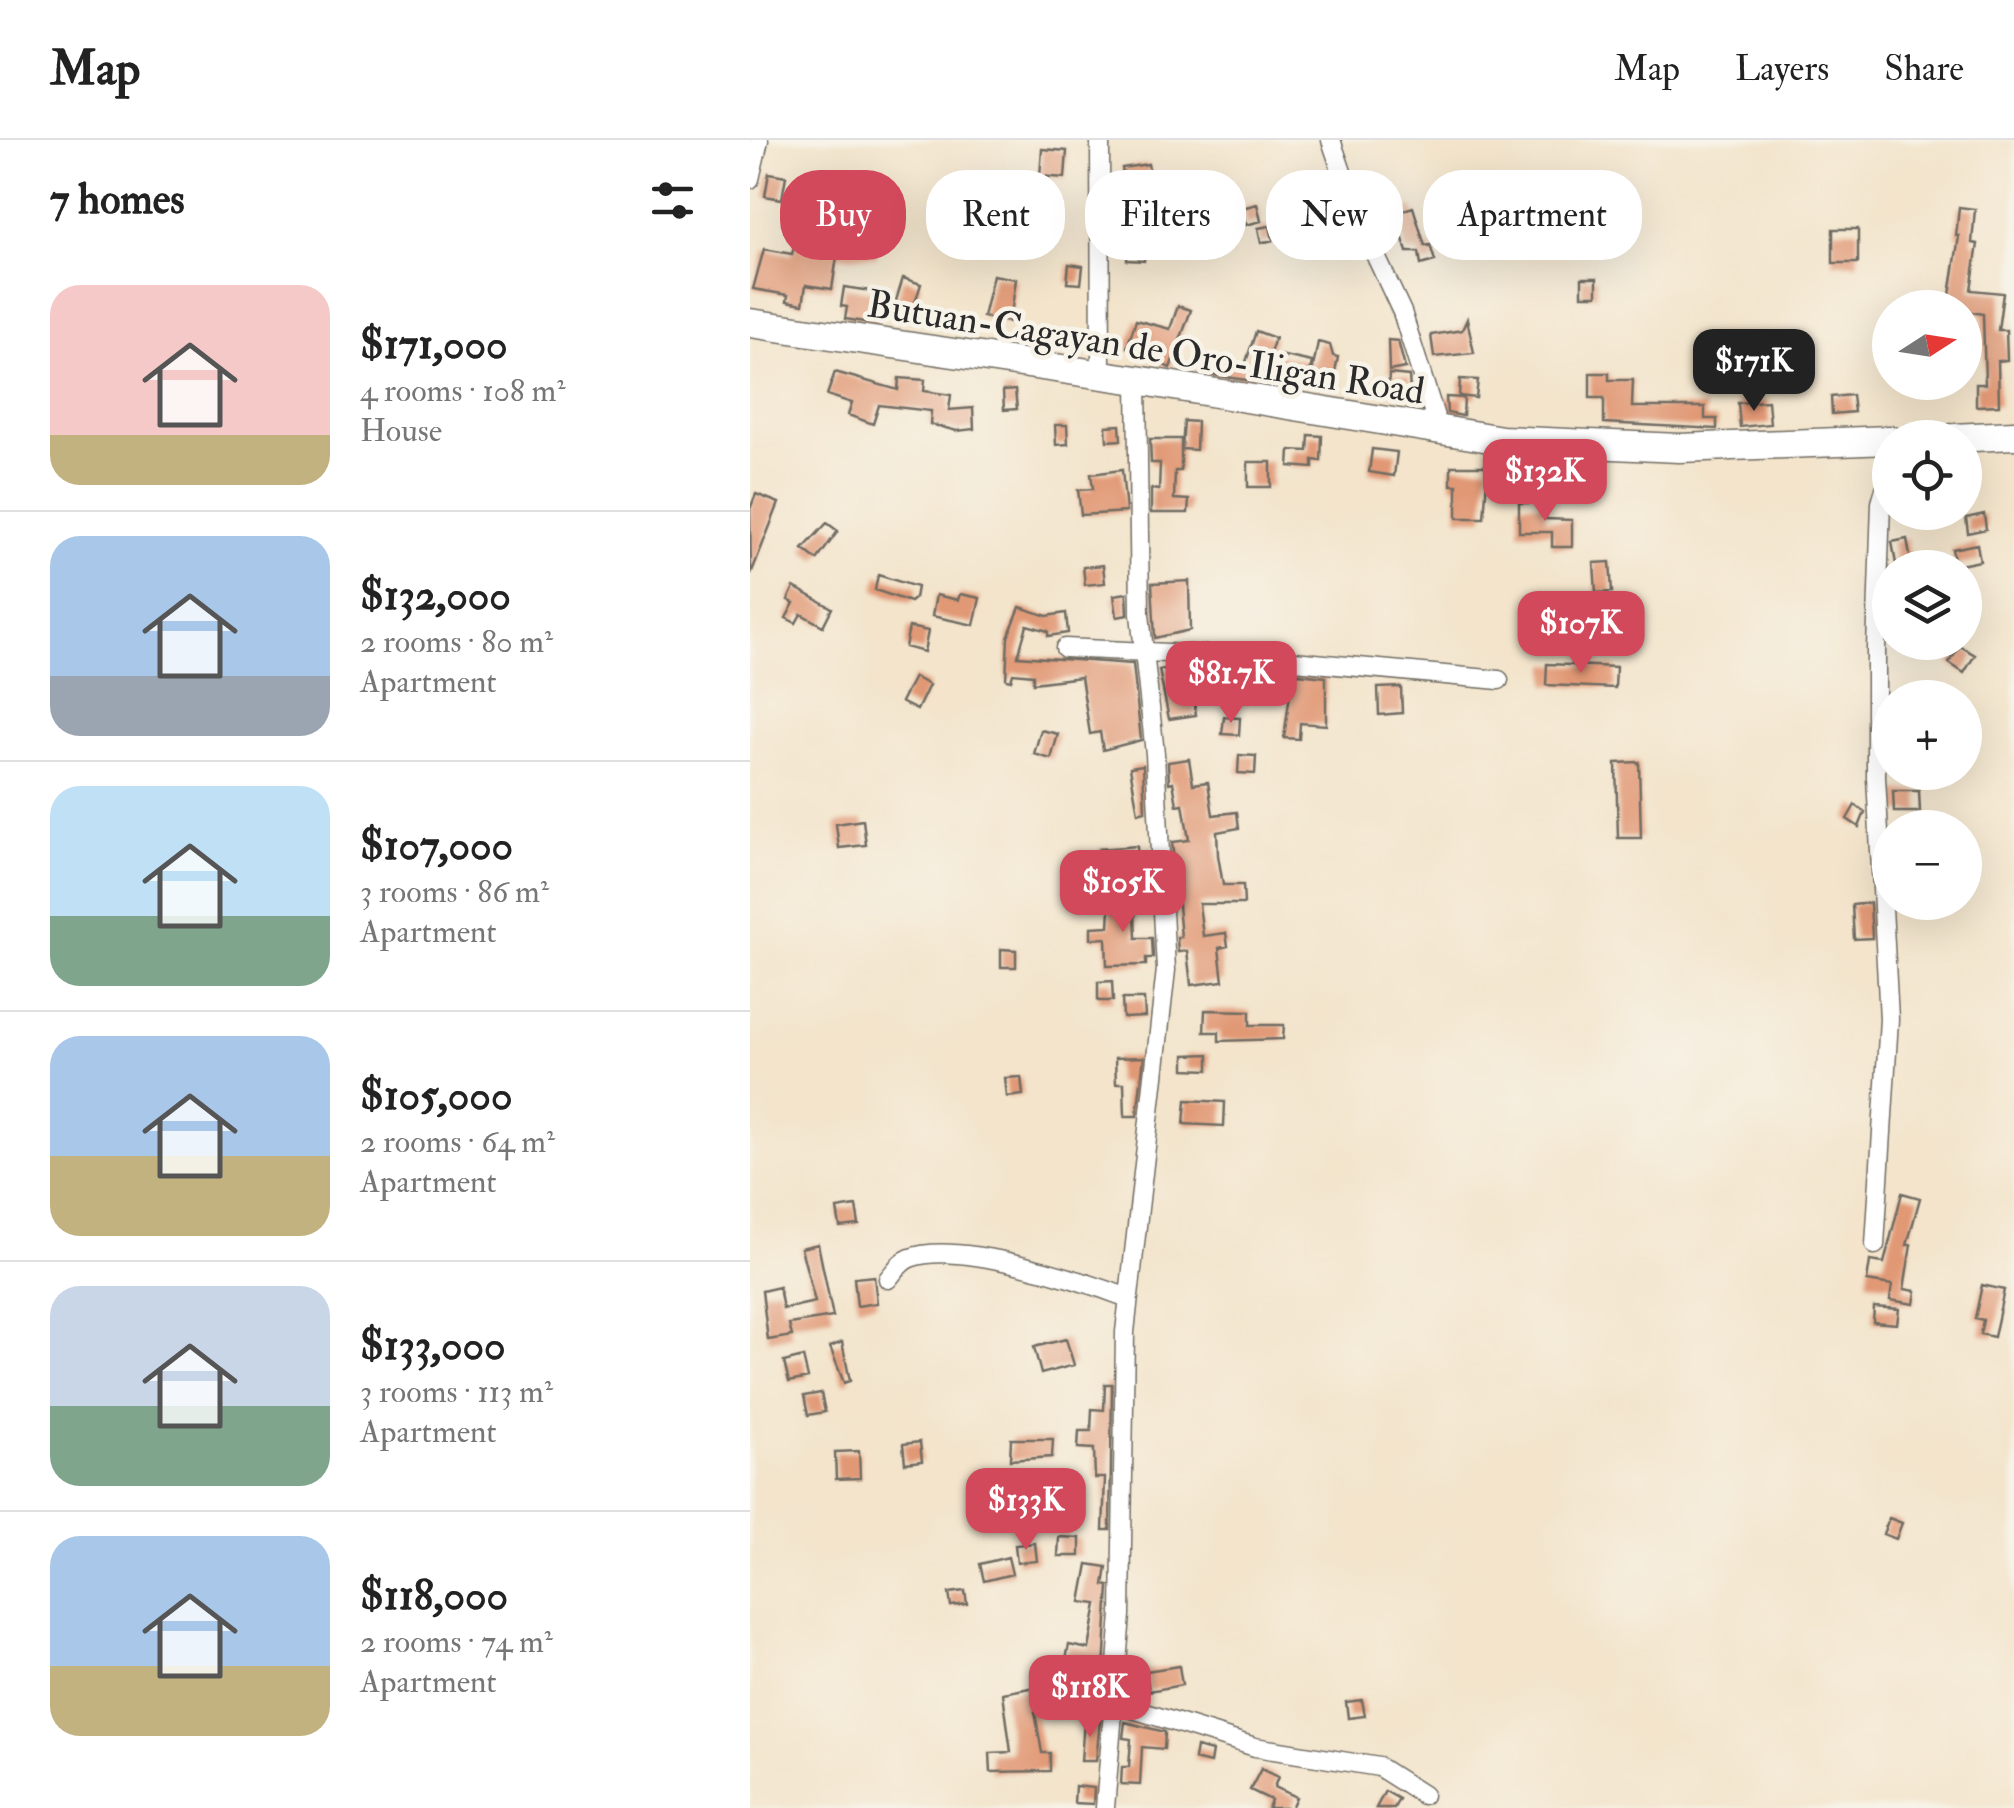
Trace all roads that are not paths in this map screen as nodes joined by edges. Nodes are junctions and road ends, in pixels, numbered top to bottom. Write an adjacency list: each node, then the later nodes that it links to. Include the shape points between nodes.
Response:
1 (759, 140): 4 (street)
2 (1100, 140): 6 (street)
3 (1331, 140): 8 (street, via 1402,312)
4 (750, 179)
5 (750, 322): 6 (highway, Butuan-Cagayan de Oro-Iligan Road)
6 (1101, 374): 7 (highway, Butuan-Cagayan de Oro-Iligan Road)
7 (1137, 380): 8 (highway, Butuan-Cagayan de Oro-Iligan Road); 14 (street)
8 (1440, 432): 11 (highway, Butuan-Cagayan de Oro-Iligan Road, via 1586,447)
9 (2014, 435): 10 (highway)
10 (1982, 437)
11 (1872, 440)
12 (1880, 530): 16 (street, via 1876,777 1890,1019)
13 (1066, 648): 14 (street)
14 (1144, 650): 15 (street); 18 (street, via 1166,970)
15 (1499, 680)
16 (1875, 1245)
17 (888, 1279): 18 (street, via 914,1256 972,1258 1066,1275)
18 (1128, 1298): 19 (street)
19 (1116, 1704): 20 (street, via 1280,1753 1379,1766); 21 (street)
20 (1423, 1796)
21 (1105, 1808)

